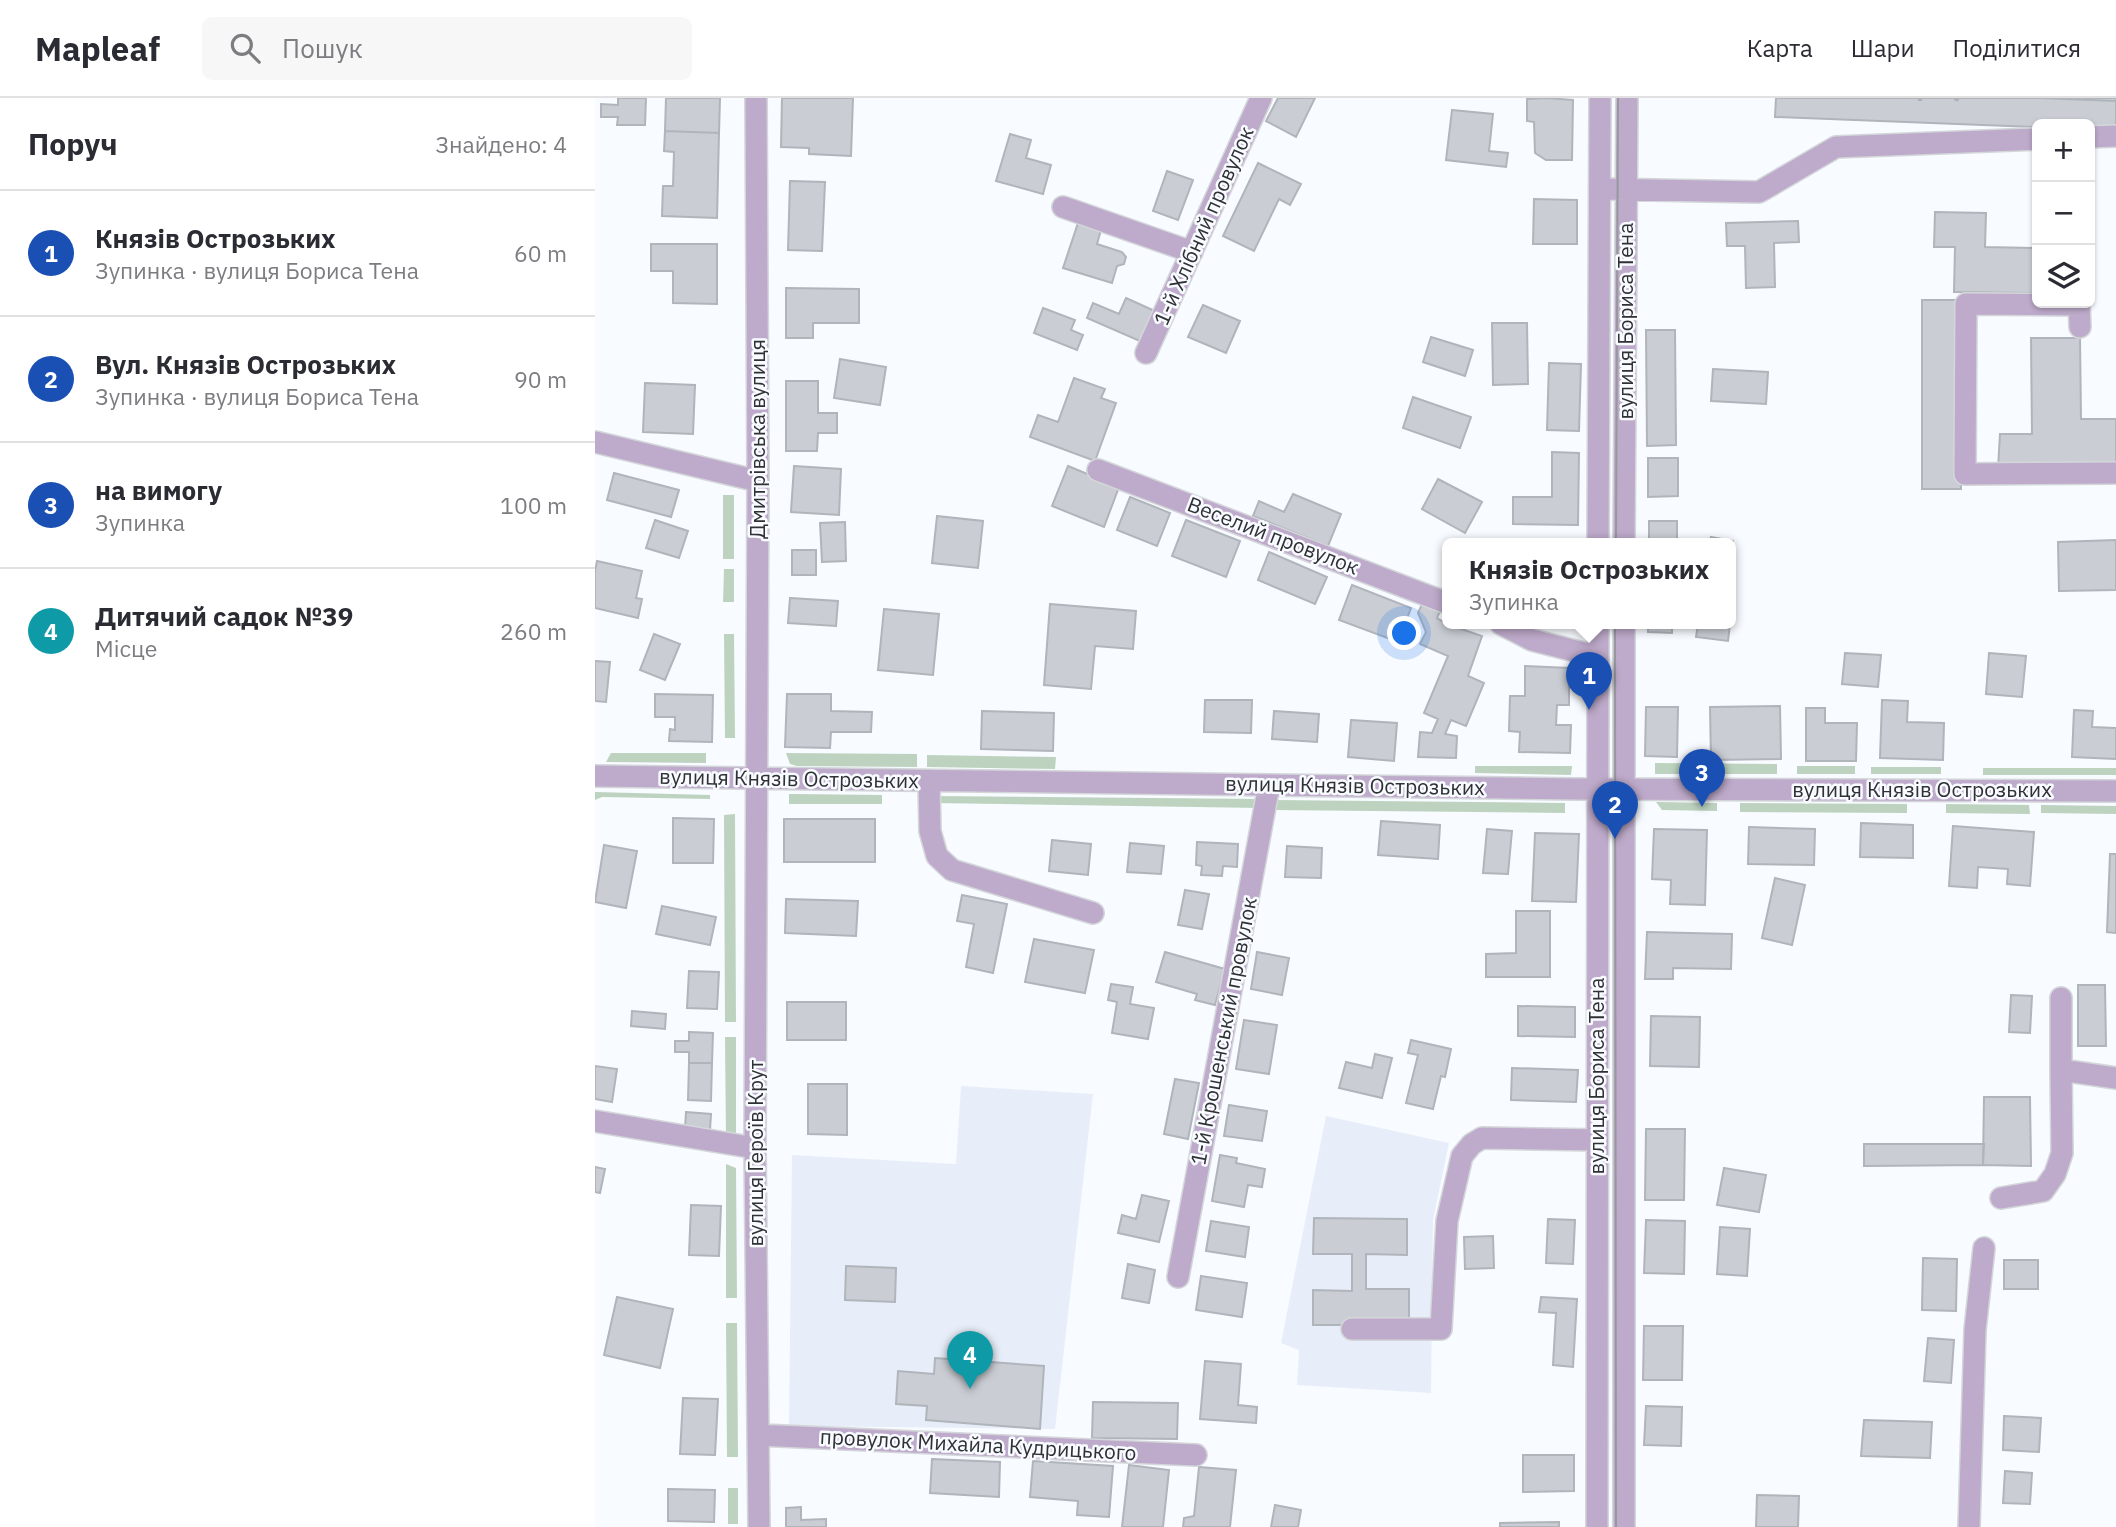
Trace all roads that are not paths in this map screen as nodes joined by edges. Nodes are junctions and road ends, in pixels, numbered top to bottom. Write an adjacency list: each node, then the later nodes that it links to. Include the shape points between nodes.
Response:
1 (757, 98): 19 (street, Дмитрівська вулиця)
2 (1261, 98): 11 (street, 1-й Хлібний провулок)
3 (1600, 98): 9 (street, вулиця Бориса Тена)
4 (1627, 98): 8 (street, вулиця Бориса Тена)
5 (2116, 136): 6 (street)
6 (2095, 137)
7 (2032, 139): 8 (street, via 1836,147 1759,192)
8 (1627, 188): 9 (street); 21 (street, вулиця Бориса Тена)
9 (1600, 189): 20 (street, вулиця Бориса Тена)
10 (1063, 207): 11 (street)
11 (1192, 252): 15 (street, 1-й Хлібний провулок)
12 (2032, 304): 18 (street, via 1966,304 1965,474)
13 (2078, 308): 14 (street)
14 (2080, 327)
15 (1146, 353)
16 (595, 442): 19 (street)
17 (1098, 470): 22 (street, Веселий провулок)
18 (2116, 473)
19 (758, 481): 28 (street, Дмитрівська вулиця)
20 (1598, 538)
21 (1625, 538)
22 (1442, 601)
23 (1510, 629): 26 (street, via 1531,640)
24 (1598, 629): 26 (street, вулиця Бориса Тена)
25 (1624, 629): 32 (street, вулиця Бориса Тена)
26 (1598, 659): 31 (street, вулиця Бориса Тена)
27 (595, 776): 28 (street, вулиця Князів Острозьких)
28 (755, 779): 29 (street, вулиця Князів Острозьких); 40 (street, вулиця Героїв Крут)
29 (929, 782): 30 (street, вулиця Князів Острозьких); 34 (street, via 930,831 937,856 953,870)
30 (1269, 785): 31 (street, вулиця Князів Острозьких); 43 (street, 1-й Крошенський провулок)
31 (1597, 789): 32 (street, вулиця Князів Острозьких); 39 (street, вулиця Бориса Тена)
32 (1623, 789): 33 (street, вулиця Князів Острозьких); 49 (street, вулиця Бориса Тена)
33 (2116, 791)
34 (1093, 913)
35 (2061, 998): 36 (street)
36 (2061, 1070): 37 (street); 41 (street, via 2062,1153 2056,1174 2043,1191)
37 (2116, 1078)
38 (595, 1121): 40 (street)
39 (1597, 1140): 44 (street, via 1482,1138 1472,1144 1462,1156 1447,1220 1441,1329); 48 (street, вулиця Бориса Тена)
40 (755, 1148): 45 (street, вулиця Героїв Крут)
41 (2001, 1198)
42 (1984, 1248): 50 (street, via 1975,1329)
43 (1178, 1277)
44 (1352, 1329)
45 (759, 1435): 46 (street, провулок Михайла Кудрицького); 47 (street, вулиця Героїв Крут)
46 (1196, 1455)
47 (759, 1527)
48 (1597, 1527)
49 (1624, 1527)
50 (1969, 1527)

